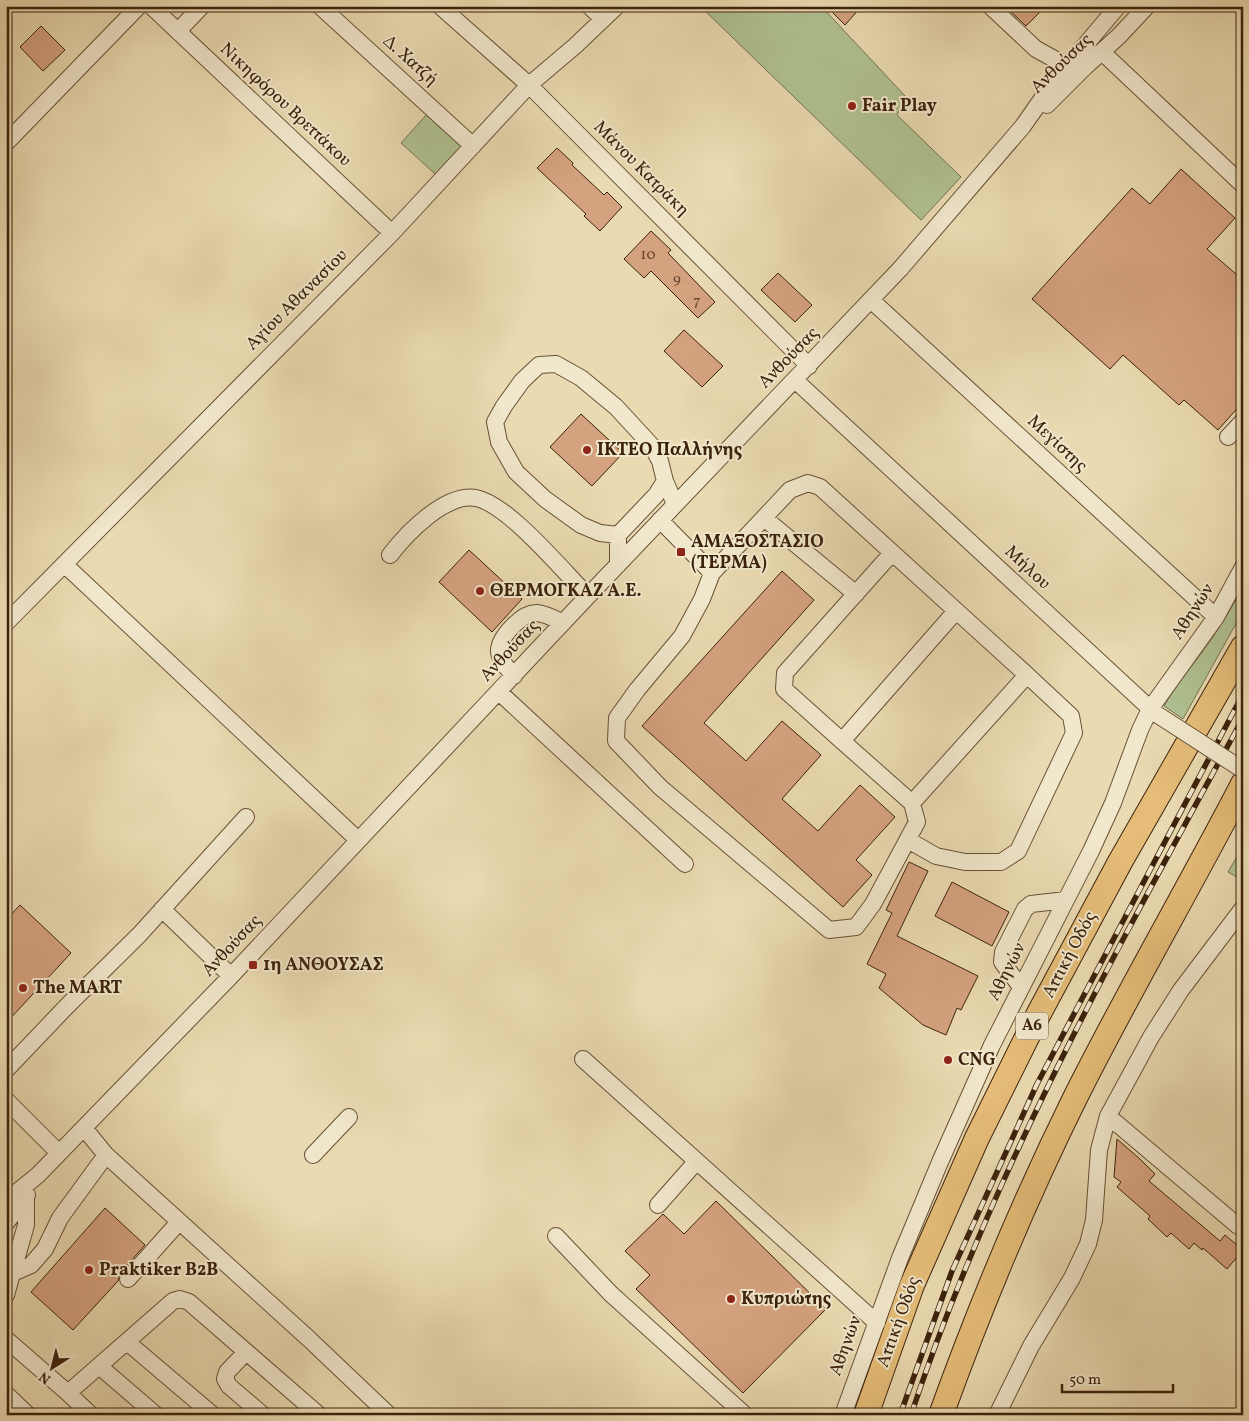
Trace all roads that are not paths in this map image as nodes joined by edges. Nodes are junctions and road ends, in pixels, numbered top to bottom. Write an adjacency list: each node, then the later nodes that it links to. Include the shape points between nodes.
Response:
1 (139, 6): 17 (street)
2 (151, 6): 12 (street, Νικηφόρου Βρεττάκου)
3 (202, 6): 12 (street)
4 (320, 6): 18 (street, Δ. Χατζή)
5 (440, 6): 15 (street, Μάνου Κατράκη)
6 (589, 6): 11 (street)
7 (617, 6): 11 (street, Αγίου Αθανασίου)
8 (990, 6): 14 (street, via 1036,49)
9 (1118, 6): 14 (street, Ανθούσας)
10 (1147, 6): 13 (street, Ανθούσας)
11 (603, 20): 15 (street, Αγίου Αθανασίου)
12 (178, 31): 20 (street, Νικηφόρου Βρεττάκου)
13 (1102, 52): 16 (street, Ανθούσας); 19 (street)
14 (1067, 66): 16 (street, Ανθούσας)
15 (528, 85): 18 (street, Αγίου Αθανασίου); 22 (street, Μάνου Κατράκη)
16 (1023, 126): 21 (street, Ανθούσας)
17 (6, 143)
18 (473, 146): 20 (street, Αγίου Αθανασίου)
19 (1243, 185)
20 (392, 234): 33 (street, Αγίου Αθανασίου)
21 (871, 300): 22 (street, Ανθούσας); 40 (street, Μεγίστης)
22 (809, 366): 23 (street, Ανθούσας)
23 (795, 380): 27 (street, Ανθούσας); 47 (street, Μήλου)
24 (1243, 421): 25 (street)
25 (1228, 437)
26 (665, 481): 27 (street); 30 (street); 30 (street, via 652,446 616,407 581,378 556,364 539,365 522,381 496,422 499,442 516,472 545,499 581,525 600,533)
27 (676, 504): 29 (street, Ανθούσας)
28 (764, 518): 31 (street, via 790,490 808,483 820,487); 36 (street); 37 (street)
29 (660, 520): 34 (street, Ανθούσας); 36 (street)
30 (618, 535): 34 (street)
31 (892, 553): 37 (street); 39 (street)
32 (390, 555): 38 (street, via 423,520 456,499 475,498 491,502 505,513)
33 (64, 564): 41 (street, Αγίου Αθανασίου); 53 (street)
34 (618, 565): 38 (street, Ανθούσας)
35 (1243, 567): 40 (street, Αθηνών)
36 (712, 573): 54 (street, via 682,636 617,718 616,741 660,787 829,930 856,927 873,904)
37 (856, 594): 48 (street, via 785,673 784,689)
38 (588, 596): 42 (street, Ανθούσας)
39 (956, 611): 44 (street); 48 (street)
40 (1216, 617): 47 (street, Αθηνών)
41 (6, 623)
42 (563, 623): 45 (street, Ανθούσας); 45 (street, via 535,613 521,618 504,637 499,650 502,662)
43 (1241, 649): 98 (highway, Αττική Οδός / Α6, via 1120,862 977,1138 912,1285)
44 (1027, 675): 51 (street); 54 (street, via 1071,716 1074,733 1018,851 1001,862 965,862 936,856)
45 (514, 676): 46 (street, Ανθούσας)
46 (499, 692): 53 (street, Ανθούσας); 55 (street)
47 (1154, 712): 49 (street, Μήλου, bridge); 56 (street, Αθηνών, via 1140,730 1113,803)
48 (842, 741): 51 (street)
49 (1243, 770)
50 (1243, 784): 99 (highway, via 1109,1031 1026,1200)
51 (912, 803): 54 (street, via 917,822)
52 (246, 817): 58 (street)
53 (358, 840): 59 (street, Ανθούσας)
54 (908, 840)
55 (685, 864)
56 (1066, 900): 60 (street, Αθηνών); 60 (street, via 1031,904 1025,908 1003,952 1002,962)
57 (1243, 908): 64 (street, via 1181,990 1141,1053)
58 (162, 909): 59 (street); 62 (street)
59 (231, 976): 66 (street, Ανθούσας)
60 (1021, 987): 82 (street, Αθηνών, via 940,1162)
61 (583, 1059): 70 (street)
62 (6, 1070)
63 (6, 1100): 67 (street)
64 (1108, 1116): 77 (street); 100 (street, via 1099,1150 1094,1220 1088,1244)
65 (348, 1117): 69 (street)
66 (84, 1128): 67 (street, Ανθούσας); 68 (street)
67 (59, 1153): 71 (street, Ανθούσας)
68 (106, 1155): 75 (street); 79 (street, via 60,1218 45,1249 31,1265)
69 (313, 1155)
70 (696, 1162): 74 (street); 82 (street)
71 (38, 1175): 72 (street, Ανθούσας); 73 (street, Ανθούσας)
72 (26, 1197): 76 (street, Ανθούσας); 79 (street, via 26,1225)
73 (6, 1201)
74 (658, 1205)
75 (179, 1222): 80 (street); 95 (street)
76 (6, 1223)
77 (1238, 1226)
78 (556, 1236): 96 (street, via 611,1294)
79 (13, 1273): 81 (street)
80 (128, 1279)
81 (6, 1295)
82 (876, 1322): 97 (street, Αθηνών)
83 (6, 1339): 87 (street)
84 (127, 1342): 85 (street, via 180,1299 189,1302); 86 (street); 92 (street)
85 (246, 1352): 93 (street, via 227,1372 225,1379); 94 (street)
86 (99, 1366): 87 (street); 91 (street)
87 (68, 1393): 90 (street)
88 (6, 1394): 89 (street)
89 (28, 1415)
90 (91, 1415)
91 (156, 1415)
92 (212, 1415)
93 (263, 1415)
94 (319, 1415)
95 (389, 1415)
96 (745, 1415)
97 (843, 1415)
98 (866, 1415)
99 (941, 1415)
100 (997, 1415)

